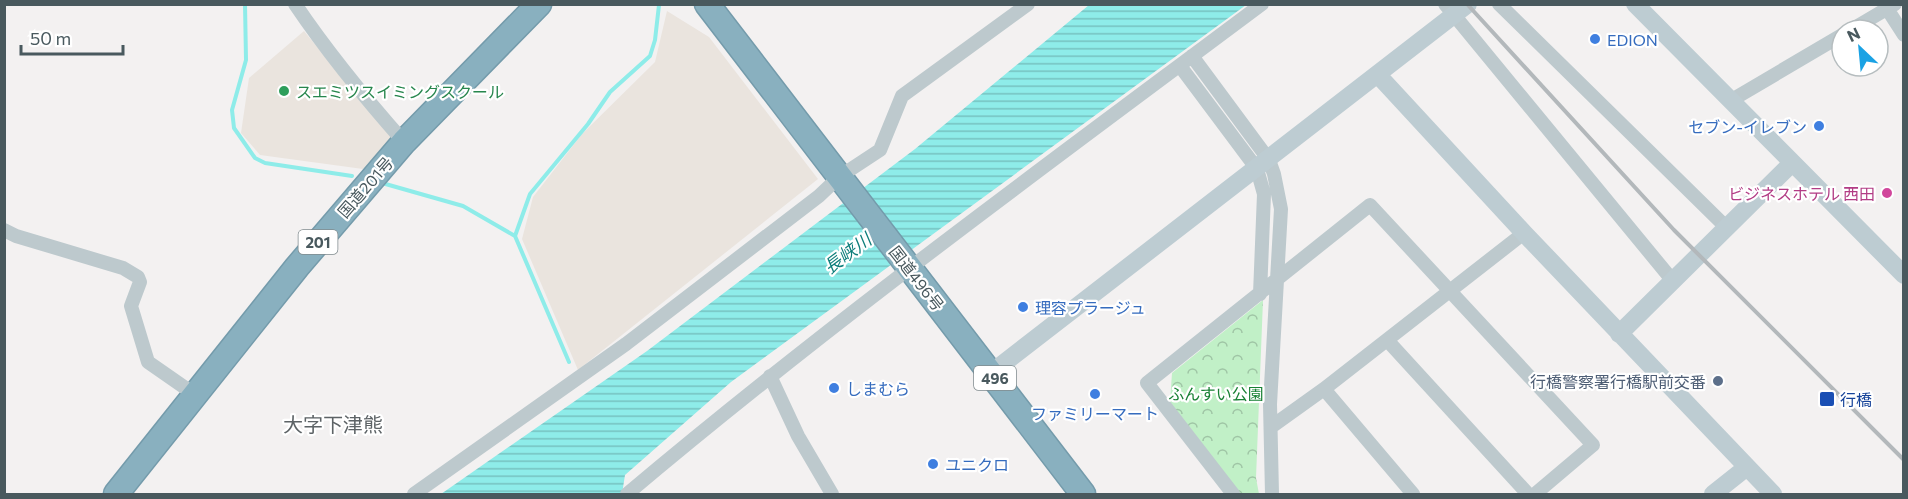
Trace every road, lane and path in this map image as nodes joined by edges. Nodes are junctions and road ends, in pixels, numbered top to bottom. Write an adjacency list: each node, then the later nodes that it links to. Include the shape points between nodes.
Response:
1 (295, 4): 17 (street, via 348,77)
2 (538, 4): 17 (highway, 国道201号 / 201)
3 (707, 4): 20 (highway, 国道496号 / 496)
4 (1262, 4): 13 (street)
5 (1498, 4): 21 (street)
6 (1635, 4): 16 (street)
7 (1023, 6): 20 (street, via 902,96 880,150)
8 (1888, 6): 10 (street); 11 (street)
9 (1456, 8): 15 (street); 27 (street)
10 (1870, 18)
11 (1904, 35)
12 (1830, 42): 16 (street)
13 (1192, 56): 14 (street); 19 (street)
14 (1180, 66): 19 (street); 24 (street)
15 (1378, 75): 19 (street); 23 (street)
16 (1730, 102): 18 (street)
17 (404, 142): 35 (highway, 国道201号 / 201)
18 (1792, 163): 21 (street); 25 (street)
19 (1263, 164): 26 (street, via 1274,174 1281,209); 29 (street); 32 (street)
20 (839, 177): 24 (highway, 国道496号 / 496); 39 (street, via 626,344)
21 (1726, 228): 27 (street)
22 (4, 230): 35 (street, via 138,276 140,282 131,306 148,362)
23 (1524, 233): 28 (street); 30 (street)
24 (907, 266): 32 (highway, 国道496号 / 496); 33 (street)
25 (1904, 275)
26 (1276, 280): 28 (street, via 1370,205); 29 (street); 36 (street)
27 (1673, 281): 30 (street)
28 (1450, 290): 31 (street); 47 (street, via 1593,446)
29 (1260, 294): 43 (street, via 1147,383)
30 (1619, 334): 37 (street)
31 (1387, 340): 34 (street); 46 (street)
32 (991, 373): 42 (highway, 国道496号 / 496)
33 (770, 376): 40 (street); 41 (street)
34 (1324, 389): 36 (street); 45 (street)
35 (194, 394): 38 (highway, 国道201号 / 201)
36 (1271, 428): 44 (street)
37 (1747, 467): 48 (street); 49 (street)
38 (116, 495)
39 (414, 495)
40 (627, 495)
41 (832, 495)
42 (1083, 495)
43 (1233, 495)
44 (1272, 495)
45 (1413, 495)
46 (1528, 495)
47 (1535, 495)
48 (1713, 495)
49 (1773, 495)

